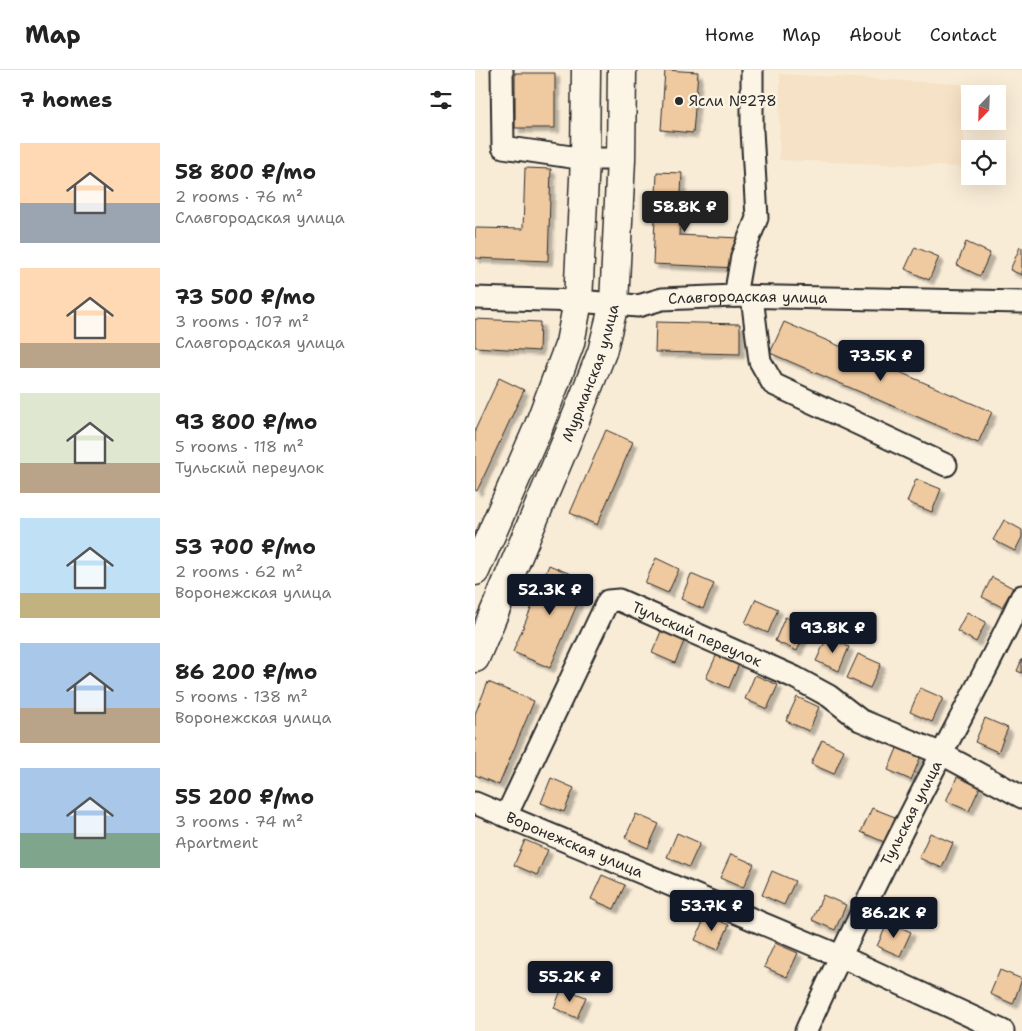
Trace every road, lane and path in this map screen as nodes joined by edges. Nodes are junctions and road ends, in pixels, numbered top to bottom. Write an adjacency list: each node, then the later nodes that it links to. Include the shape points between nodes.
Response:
1 (502, 70): 5 (street, via 503,147)
2 (586, 70): 5 (main road, Мурманская улица)
3 (622, 70): 6 (main road, Мурманская улица)
4 (752, 70): 7 (street, via 757,218 742,256)
5 (585, 158): 6 (street); 9 (main road, Мурманская улица)
6 (621, 159): 11 (main road, Мурманская улица)
7 (743, 296): 10 (street, Славгородская улица); 11 (street, Славгородская улица, via 662,299 638,306); 12 (street, via 760,361 773,384)
8 (475, 298): 9 (street, Славгородская улица)
9 (578, 302): 11 (street, Славгородская улица); 13 (main road, Мурманская улица, via 570,343 538,428)
10 (1022, 302)
11 (614, 304): 15 (main road, Мурманская улица, via 602,352 571,431)
12 (946, 465)
13 (475, 571)
14 (1022, 596): 16 (street, Тульская улица)
15 (475, 658)
16 (941, 754): 17 (street, Тульский переулок); 19 (street, Тульский переулок, via 860,720 829,696 794,677 619,600 608,601); 20 (street, Тульская улица)
17 (1022, 797)
18 (475, 803): 19 (street, Воронежская улица)
19 (506, 816): 20 (street, Воронежская улица)
20 (840, 956): 21 (street, Воронежская улица); 22 (street, Тульская улица)
21 (994, 1029)
22 (807, 1031)

